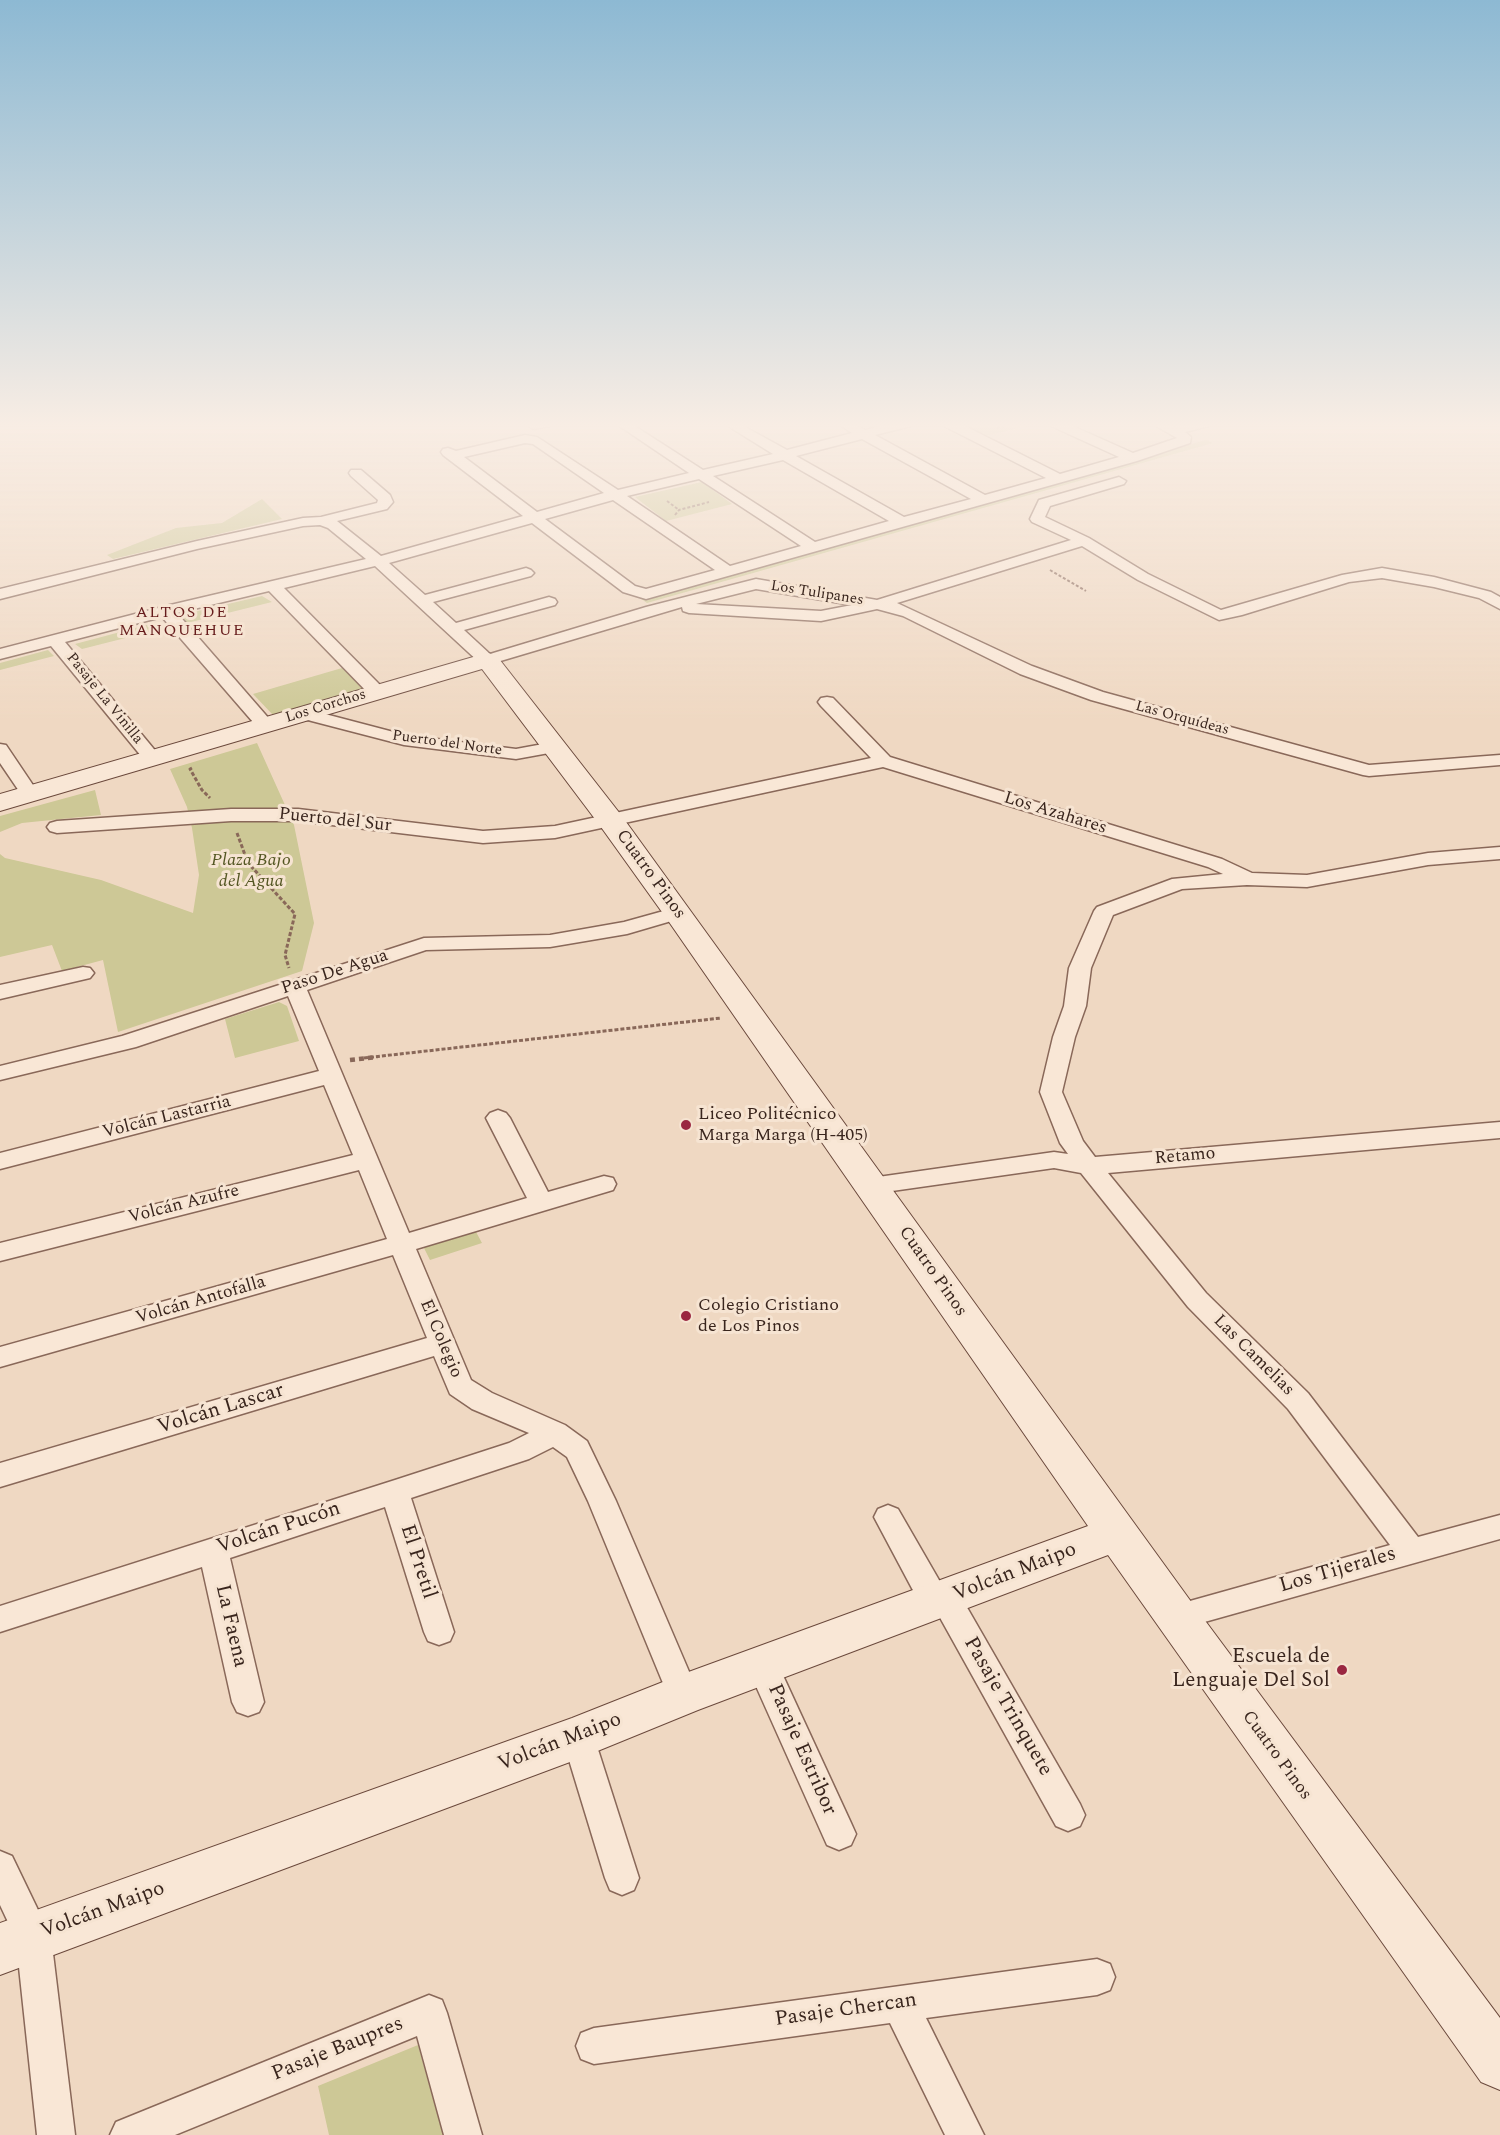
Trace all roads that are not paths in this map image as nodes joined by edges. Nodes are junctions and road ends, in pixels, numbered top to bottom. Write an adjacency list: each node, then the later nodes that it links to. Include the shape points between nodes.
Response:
1 (300, 523): 15 (street)
2 (326, 523): 11 (street, Cuatro Pinos)
3 (513, 523): 11 (street)
4 (541, 523): 12 (street, via 629,589 646,594)
5 (659, 523): 12 (street)
6 (775, 523): 10 (street)
7 (899, 523): 10 (street)
8 (1045, 523): 9 (street)
9 (1084, 541): 18 (street, Los Tulipanes); 19 (street, via 1143,577 1220,615 1347,578 1382,573 1485,595)
10 (813, 547): 12 (street)
11 (378, 561): 14 (street); 16 (street, Cuatro Pinos)
12 (727, 571)
13 (526, 573): 16 (street)
14 (273, 586): 21 (street); 26 (street)
15 (0, 594)
16 (424, 600): 22 (street, Cuatro Pinos)
17 (549, 602): 22 (street)
18 (879, 604): 20 (street, via 821,616); 20 (street, Los Tulipanes, via 756,584); 33 (street, Las Orquídeas, via 909,613 1026,670 1097,696 1369,771)
19 (1500, 604)
20 (660, 608): 25 (street, Los Corchos)
21 (166, 611): 23 (street); 29 (street)
22 (454, 628): 25 (street, Cuatro Pinos)
23 (55, 640): 24 (street); 32 (street, Pasaje La Vinilla)
24 (0, 654)
25 (487, 660): 26 (street, Los Corchos); 30 (street, Cuatro Pinos)
26 (377, 692): 28 (street, Los Corchos)
27 (827, 702): 34 (street)
28 (306, 714): 29 (street, Los Corchos); 30 (street, Puerto del Norte, via 404,740 516,754)
29 (265, 725): 32 (street, Los Corchos)
30 (554, 747): 37 (street, Cuatro Pinos)
31 (0, 749): 35 (street)
32 (152, 758): 35 (street, Los Corchos)
33 (1500, 760)
34 (884, 761): 37 (street, Los Azahares); 40 (street, Los Azahares, via 1215,863)
35 (30, 794): 36 (street, Los Corchos)
36 (0, 803)
37 (611, 821): 38 (street, Puerto del Sur, via 555,832 483,837 298,815 231,815); 41 (street, Cuatro Pinos)
38 (57, 827)
39 (1500, 853): 40 (street, Los Azahares, via 1428,859 1307,881)
40 (1248, 879): 51 (street, Las Camelias, via 1179,883 1104,911 1080,968 1075,1006 1051,1092 1072,1143)
41 (678, 913): 43 (street, Paso De Agua, via 627,928 550,941 424,944); 53 (street, Cuatro Pinos)
42 (83, 973): 44 (street)
43 (295, 986): 45 (street, El Colegio); 46 (street, Paso De Agua, via 128,1042)
44 (0, 992)
45 (331, 1069): 49 (street, El Colegio); 50 (street, Volcán Lastarria)
46 (0, 1073)
47 (498, 1118): 54 (street)
48 (1500, 1130): 51 (street, Retamo)
49 (368, 1159): 55 (street, El Colegio); 56 (street, Volcán Azufre)
50 (0, 1161)
51 (1089, 1166): 53 (street, Retamo, via 1054,1160); 66 (street, Las Camelias, via 1197,1300 1298,1401)
52 (604, 1184): 54 (street, Volcán Antofalla)
53 (871, 1186): 64 (street, Cuatro Pinos)
54 (542, 1203): 55 (street, Volcán Antofalla)
55 (401, 1244): 57 (street, El Colegio); 58 (street, Volcán Antofalla)
56 (0, 1251)
57 (441, 1344): 59 (street, El Colegio, via 460,1387 482,1401); 60 (street, Volcán Lascar)
58 (0, 1357)
59 (555, 1433): 61 (street, Volcán Pucón, via 519,1451); 72 (street, El Colegio, via 577,1449)
60 (0, 1475)
61 (395, 1492): 65 (street, Volcán Pucón); 70 (street, El Pretil)
62 (888, 1517): 67 (street, Pasaje Trinquete)
63 (1500, 1527): 66 (street, Los Tijerales)
64 (1118, 1533): 67 (street, Volcán Maipo); 68 (street, Cuatro Pinos)
65 (213, 1550): 69 (street, Volcán Pucón); 73 (street, La Faena)
66 (1411, 1550): 68 (street, Los Tijerales)
67 (940, 1601): 71 (street, Volcán Maipo); 75 (street, Pasaje Trinquete)
68 (1176, 1617): 83 (street, Cuatro Pinos)
69 (0, 1618)
70 (439, 1632)
71 (763, 1666): 72 (street, Volcán Maipo); 76 (street, Pasaje Estribor)
72 (683, 1695): 74 (street, Volcán Maipo)
73 (248, 1702)
74 (578, 1737): 78 (street); 79 (street, Volcán Maipo)
75 (1068, 1815)
76 (839, 1834)
77 (0, 1868): 79 (street)
78 (622, 1878)
79 (16, 1943): 84 (street)
80 (1097, 1977): 81 (street, Pasaje Chercan)
81 (900, 2004): 82 (street, Pasaje Chercan); 87 (street)
82 (594, 2046)
83 (1500, 2063)
84 (56, 2135)
85 (129, 2135): 86 (street, Pasaje Baupres, via 429,2013)
86 (463, 2135)
87 (965, 2135)

